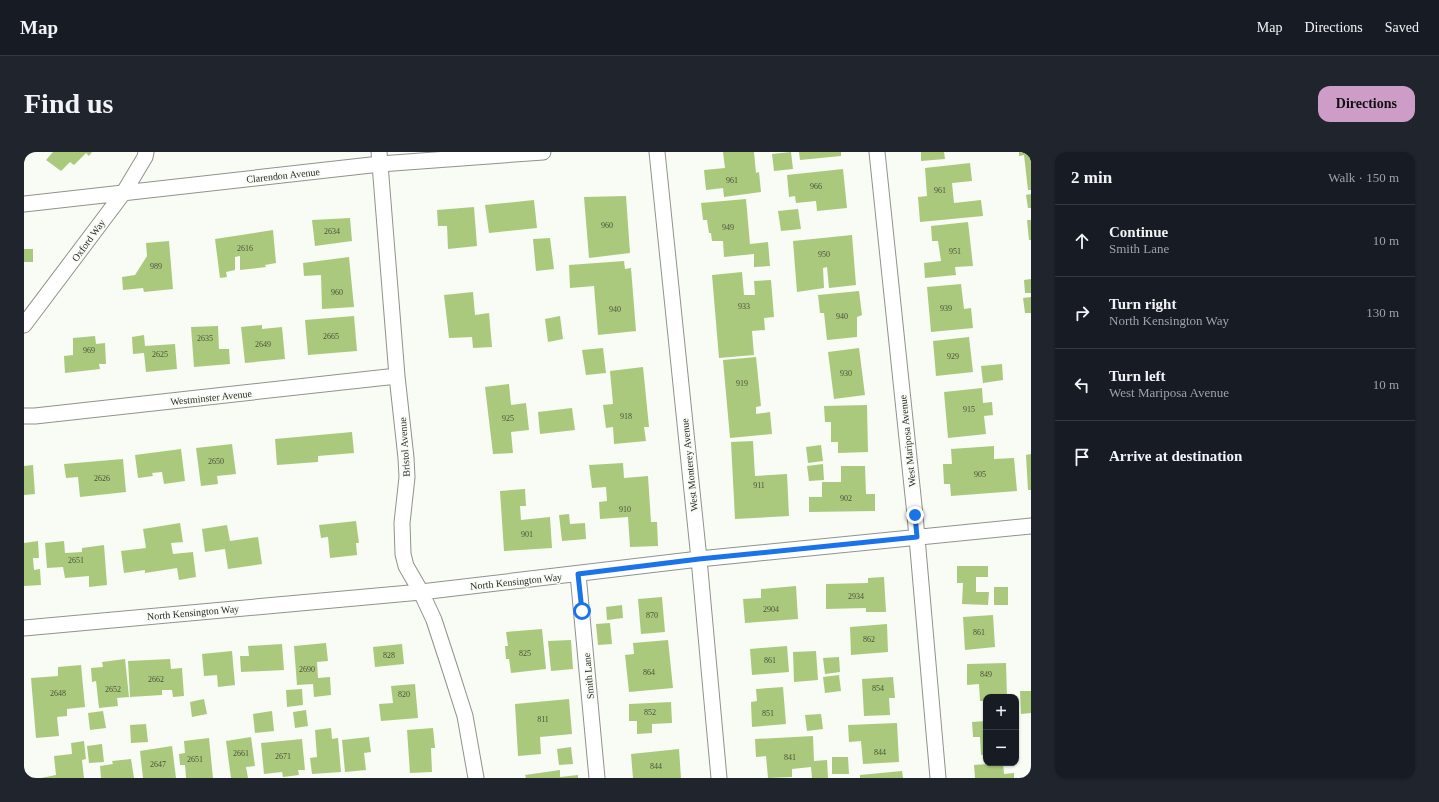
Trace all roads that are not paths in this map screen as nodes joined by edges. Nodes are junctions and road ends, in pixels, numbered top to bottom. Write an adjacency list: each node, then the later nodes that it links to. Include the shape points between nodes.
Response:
1 (146, 152): 6 (street, Oxford Way)
2 (544, 152): 5 (street, Clarendon Avenue)
3 (657, 152): 13 (street, West Monterey Avenue)
4 (877, 152): 12 (street, West Mariposa Avenue)
5 (380, 158): 6 (street, Clarendon Avenue); 9 (street, Bristol Avenue)
6 (124, 192): 7 (street, Clarendon Avenue); 8 (street, Oxford Way)
7 (24, 204)
8 (24, 325)
9 (398, 376): 10 (street, Westminster Avenue); 15 (street, Bristol Avenue, via 407,477 402,523 403,554 406,566)
10 (24, 416)
11 (1031, 526): 12 (street, North Kensington Way)
12 (917, 537): 13 (street, North Kensington Way); 20 (street, West Mariposa Avenue)
13 (699, 559): 14 (street, North Kensington Way); 19 (street, West Monterey Avenue)
14 (578, 574): 15 (street, North Kensington Way); 18 (street, Smith Lane)
15 (421, 592): 16 (street, North Kensington Way); 17 (street, Bristol Avenue, via 434,620 465,716)
16 (24, 628)
17 (476, 778)
18 (597, 778)
19 (719, 778)
20 (938, 778)

